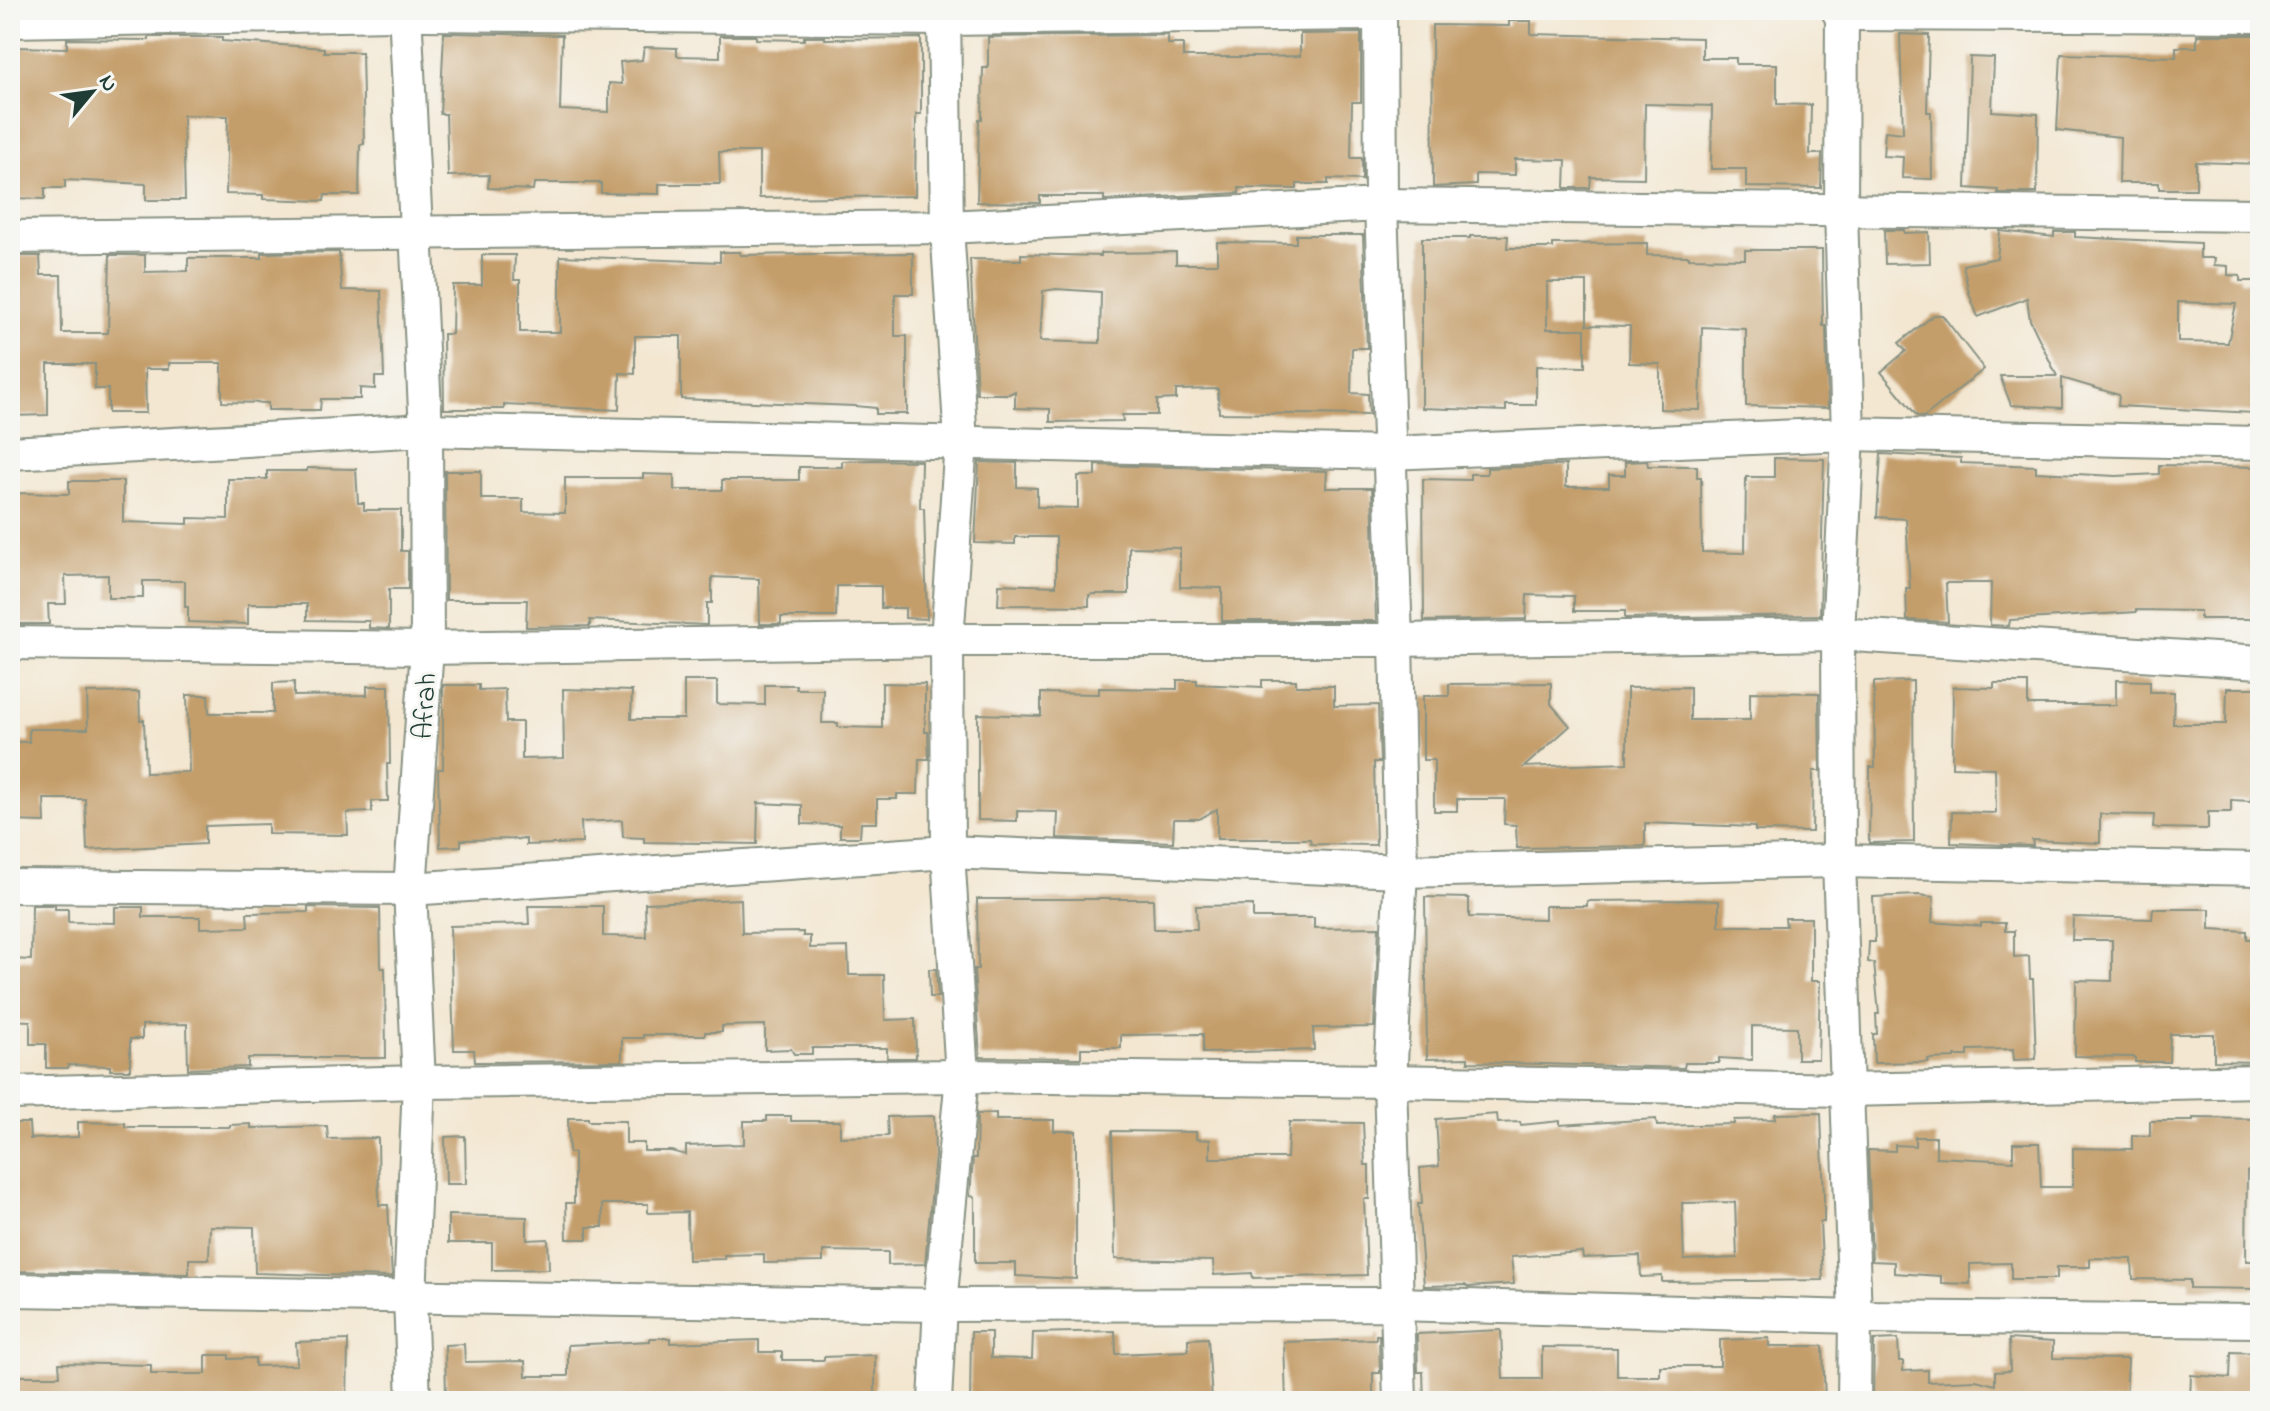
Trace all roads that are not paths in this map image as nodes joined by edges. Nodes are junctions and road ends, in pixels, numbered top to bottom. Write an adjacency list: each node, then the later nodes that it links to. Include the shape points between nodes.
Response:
1 (395, 10): 9 (street)
2 (405, 10): 14 (street, Afrah)
3 (424, 10): 8 (street)
4 (1372, 10): 8 (street)
5 (1380, 10): 10 (street)
6 (1842, 10): 7 (street); 11 (street)
7 (2260, 12)
8 (944, 13): 13 (street)
9 (10, 17)
10 (1381, 205): 11 (street); 13 (street); 21 (street)
11 (1841, 211): 12 (street); 17 (street)
12 (2260, 215)
13 (947, 227): 14 (street); 18 (street)
14 (415, 231): 15 (street); 16 (street, Afrah)
15 (10, 237)
16 (426, 430): 18 (street); 20 (street); 26 (street, Afrah)
17 (1848, 434): 19 (street); 21 (street); 22 (street)
18 (961, 442): 21 (street); 23 (street)
19 (2260, 443)
20 (10, 453)
21 (1388, 453): 24 (street)
22 (1838, 634): 24 (street); 27 (street); 29 (street)
23 (947, 640): 24 (street); 26 (street); 28 (street)
24 (1396, 640): 31 (street)
25 (10, 643): 26 (street)
26 (427, 648): 33 (street, Afrah)
27 (2260, 662)
28 (948, 852): 31 (street); 33 (street); 34 (street)
29 (1839, 861): 30 (street); 31 (street); 38 (street)
30 (2260, 869)
31 (1401, 871): 35 (street)
32 (10, 886): 33 (street)
33 (410, 889): 37 (street, Afrah)
34 (962, 1076): 35 (street); 37 (street); 43 (street)
35 (1390, 1081): 38 (street); 42 (street)
36 (2260, 1081): 38 (street)
37 (419, 1082): 39 (street); 41 (street, Afrah)
38 (1845, 1090): 44 (street)
39 (10, 1093)
40 (10, 1290): 41 (street)
41 (410, 1298): 43 (street); 46 (street, Afrah)
42 (1397, 1304): 43 (street); 44 (street); 48 (street)
43 (940, 1305): 47 (street)
44 (1855, 1317): 45 (street); 49 (street)
45 (2260, 1321)
46 (414, 1401)
47 (935, 1401)
48 (1400, 1401)
49 (1854, 1401)

